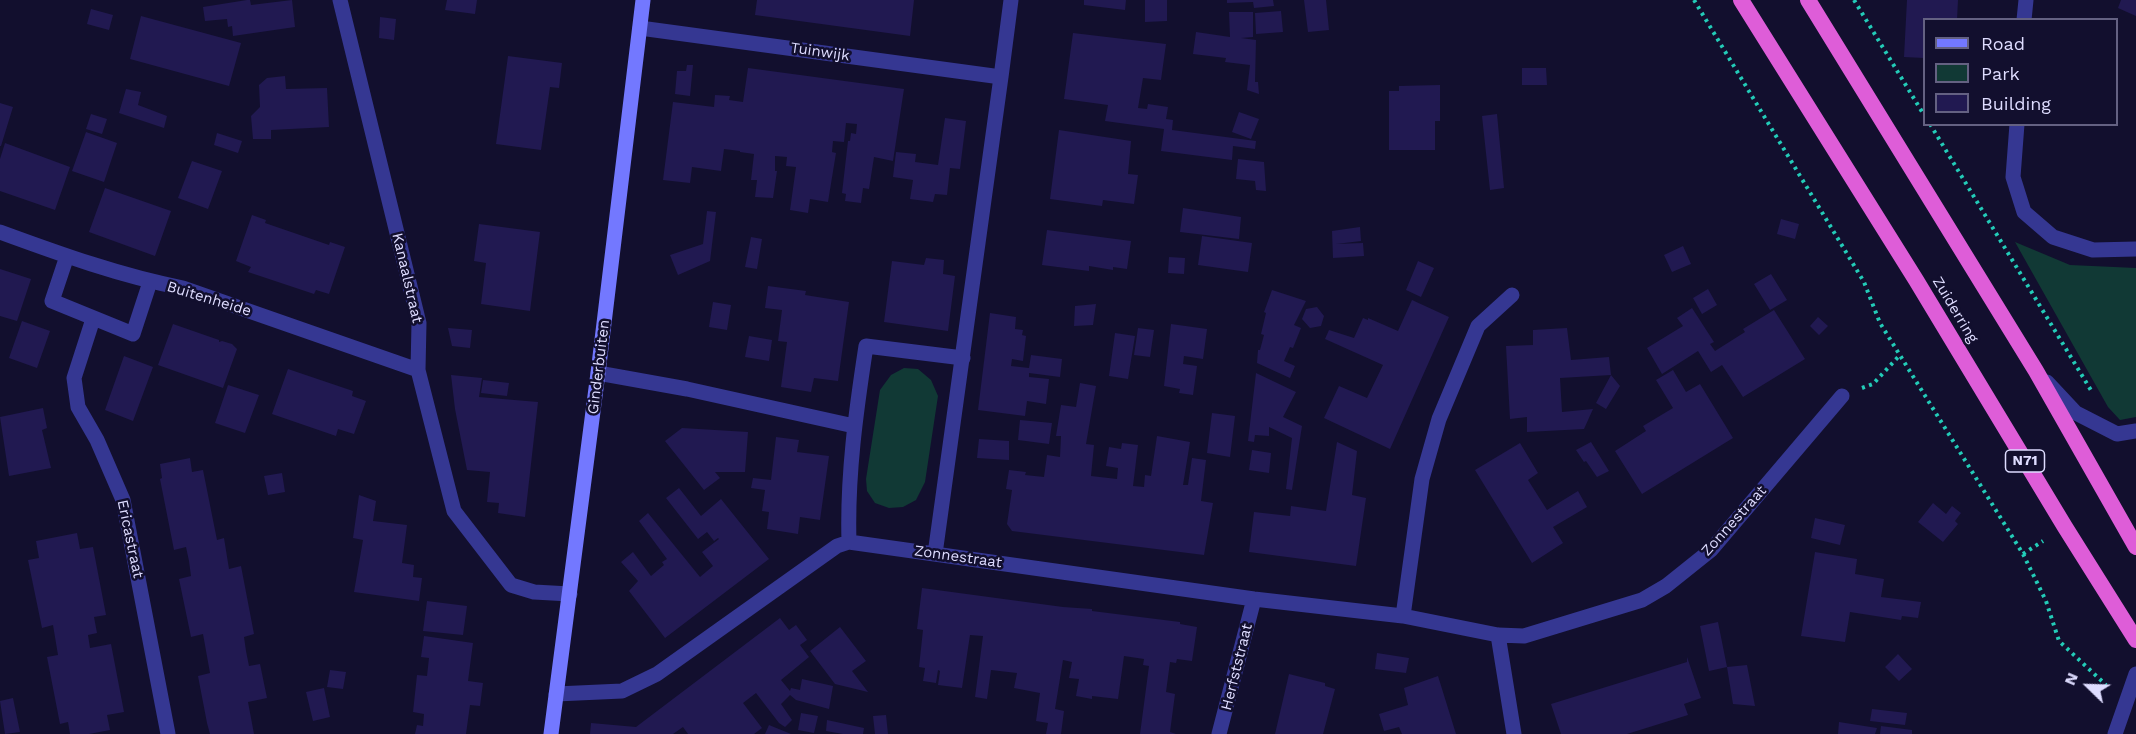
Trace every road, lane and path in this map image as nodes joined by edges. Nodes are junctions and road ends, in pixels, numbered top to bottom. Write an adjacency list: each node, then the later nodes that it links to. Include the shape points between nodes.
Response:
1 (340, 0): 23 (street, Kanaalstraat, via 419,323)
2 (643, 0): 10 (main road, Ginderbuiten)
3 (1011, 0): 11 (street)
4 (1694, 0): 21 (path, via 1864,282 1880,322)
5 (1741, 0): 37 (highway, Zuiderring / N71)
6 (1808, 0): 24 (highway)
7 (1854, 0): 12 (path)
8 (2026, 0): 9 (street)
9 (2024, 18)
10 (640, 28): 11 (street, Tuinwijk); 25 (main road, Ginderbuiten)
11 (1001, 76): 22 (street)
12 (1923, 113)
13 (1931, 126): 29 (path)
14 (2017, 126): 16 (street, via 2013,177 2024,212 2053,237 2092,250)
15 (0, 232): 17 (street, Buitenheide)
16 (2136, 249)
17 (67, 256): 18 (street, Buitenheide); 20 (street, via 51,301)
18 (150, 282): 20 (street, via 133,334); 23 (street, Buitenheide, via 183,288)
19 (1512, 296): 35 (street, via 1478,327 1439,419 1422,479)
20 (93, 319): 41 (street, Ericastraat, via 74,378 78,407 123,500)
21 (1900, 355): 26 (path, via 1873,384); 40 (path, via 2023,554 2046,601 2059,641 2114,692)
22 (963, 358): 27 (street, via 866,346); 32 (street)
23 (418, 370): 33 (street, Kanaalstraat, via 453,512 511,585 534,592)
24 (2036, 371): 29 (street, via 2076,413); 31 (highway)
25 (598, 373): 27 (street); 33 (main road, Ginderbuiten)
26 (1842, 396): 36 (street, Zonnestraat, via 1711,550 1666,586 1642,600 1536,633)
27 (854, 426): 30 (street)
28 (2136, 431): 29 (street)
29 (2117, 434)
30 (849, 542): 32 (street, Zonnestraat); 39 (street, via 837,546 657,674 622,691)
31 (2136, 547)
32 (935, 554): 34 (street, Zonnestraat)
33 (570, 594): 39 (main road, Ginderbuiten)
34 (1254, 599): 35 (street, Zonnestraat); 43 (street, Herfststraat)
35 (1403, 616): 36 (street, Zonnestraat)
36 (1497, 636): 44 (street)
37 (2136, 640)
38 (2136, 674): 40 (street)
39 (556, 694): 42 (main road, Ginderbuiten)
40 (2124, 712): 45 (street)
41 (168, 734)
42 (551, 734)
43 (1219, 734)
44 (1514, 734)
45 (2115, 734)

